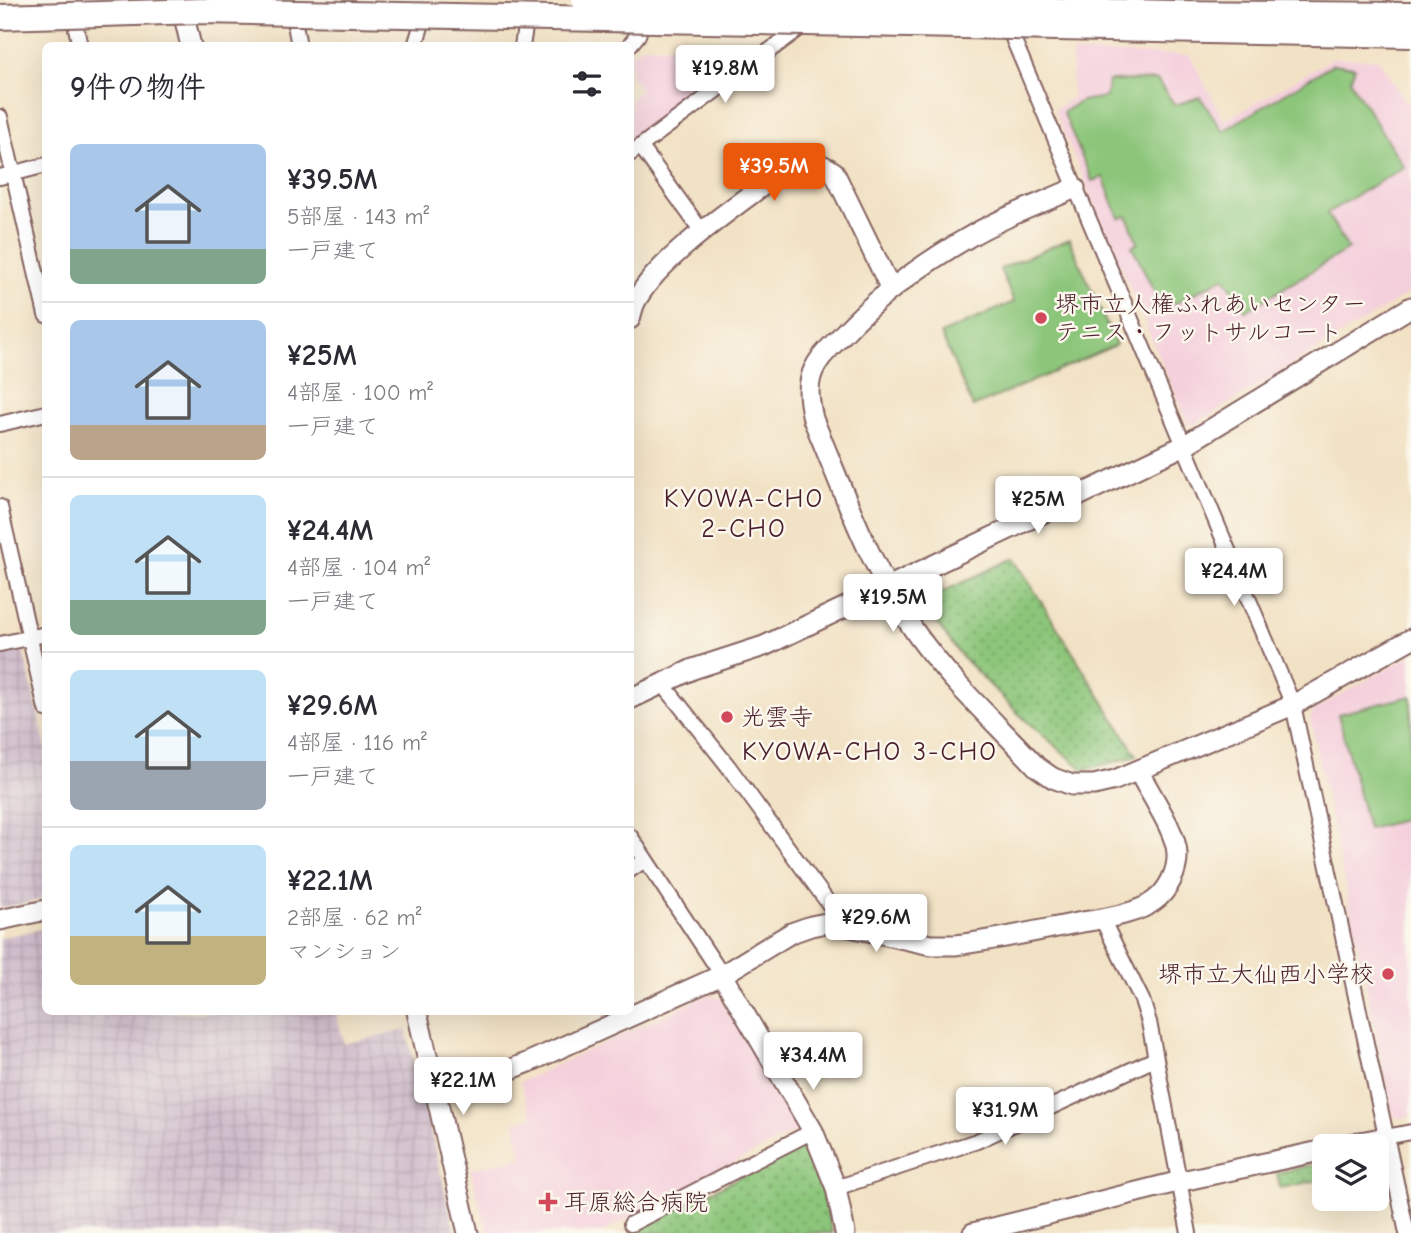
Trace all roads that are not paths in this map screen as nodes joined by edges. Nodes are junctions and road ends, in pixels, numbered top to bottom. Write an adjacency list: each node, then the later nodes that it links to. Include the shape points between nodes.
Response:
1 (180, 0): 14 (street)
2 (584, 0): 4 (highway, bridge)
3 (996, 0): 23 (street)
4 (1411, 15)
5 (0, 17): 12 (highway, bridge, via 201,11)
6 (74, 19): 13 (street)
7 (294, 19): 15 (street)
8 (423, 20): 16 (street)
9 (526, 22): 17 (street)
10 (642, 24): 18 (street)
11 (800, 28): 20 (street)
12 (1411, 35)
13 (79, 42)
14 (190, 42)
15 (298, 42)
16 (416, 42)
17 (523, 42)
18 (632, 42)
19 (0, 117): 22 (street)
20 (635, 150): 24 (street)
21 (42, 166): 22 (street)
22 (6, 175): 26 (street)
23 (1075, 188): 25 (street, via 971,235); 31 (street)
24 (703, 233): 25 (street, via 786,168 816,163 834,172); 27 (street, via 650,281)
25 (891, 289): 33 (street, via 821,357 811,376 809,397 813,419)
26 (42, 301)
27 (634, 307)
28 (1411, 307): 31 (street)
29 (42, 414): 30 (street)
30 (0, 424)
31 (1185, 445): 33 (street); 41 (street)
32 (0, 507): 35 (street)
33 (888, 587): 38 (street, via 764,646); 42 (street, via 926,646 1037,767 1053,778 1086,786)
34 (42, 635): 35 (street)
35 (30, 637): 37 (street); 39 (street)
36 (1411, 639): 41 (street)
37 (0, 644)
38 (662, 683): 40 (street); 46 (street)
39 (42, 691)
40 (634, 697)
41 (1293, 705): 42 (street); 58 (street)
42 (1139, 772): 48 (street, via 1174,839 1177,864 1163,893 1153,902)
43 (634, 842): 44 (street)
44 (645, 860): 45 (street); 50 (street)
45 (634, 867)
46 (829, 904)
47 (42, 911): 49 (street)
48 (1102, 919): 50 (street, via 955,945 919,943 834,924 811,926 791,933); 54 (street, via 1142,1000)
49 (0, 920)
50 (722, 975): 51 (street); 56 (street)
51 (634, 1014)
52 (418, 1015): 55 (street)
53 (632, 1015): 55 (street, via 509,1070)
54 (1155, 1059): 62 (street); 63 (street, via 977,1141)
55 (435, 1085): 65 (street)
56 (813, 1131): 63 (street); 64 (street)
57 (1411, 1132): 59 (street)
58 (1385, 1134)
59 (1389, 1136)
60 (1389, 1151): 69 (street)
61 (1312, 1153): 62 (street)
62 (1177, 1182): 67 (street); 68 (street)
63 (836, 1188): 66 (street)
64 (631, 1224)
65 (468, 1233)
66 (845, 1233)
67 (974, 1233)
68 (1189, 1233)
69 (1407, 1233)

